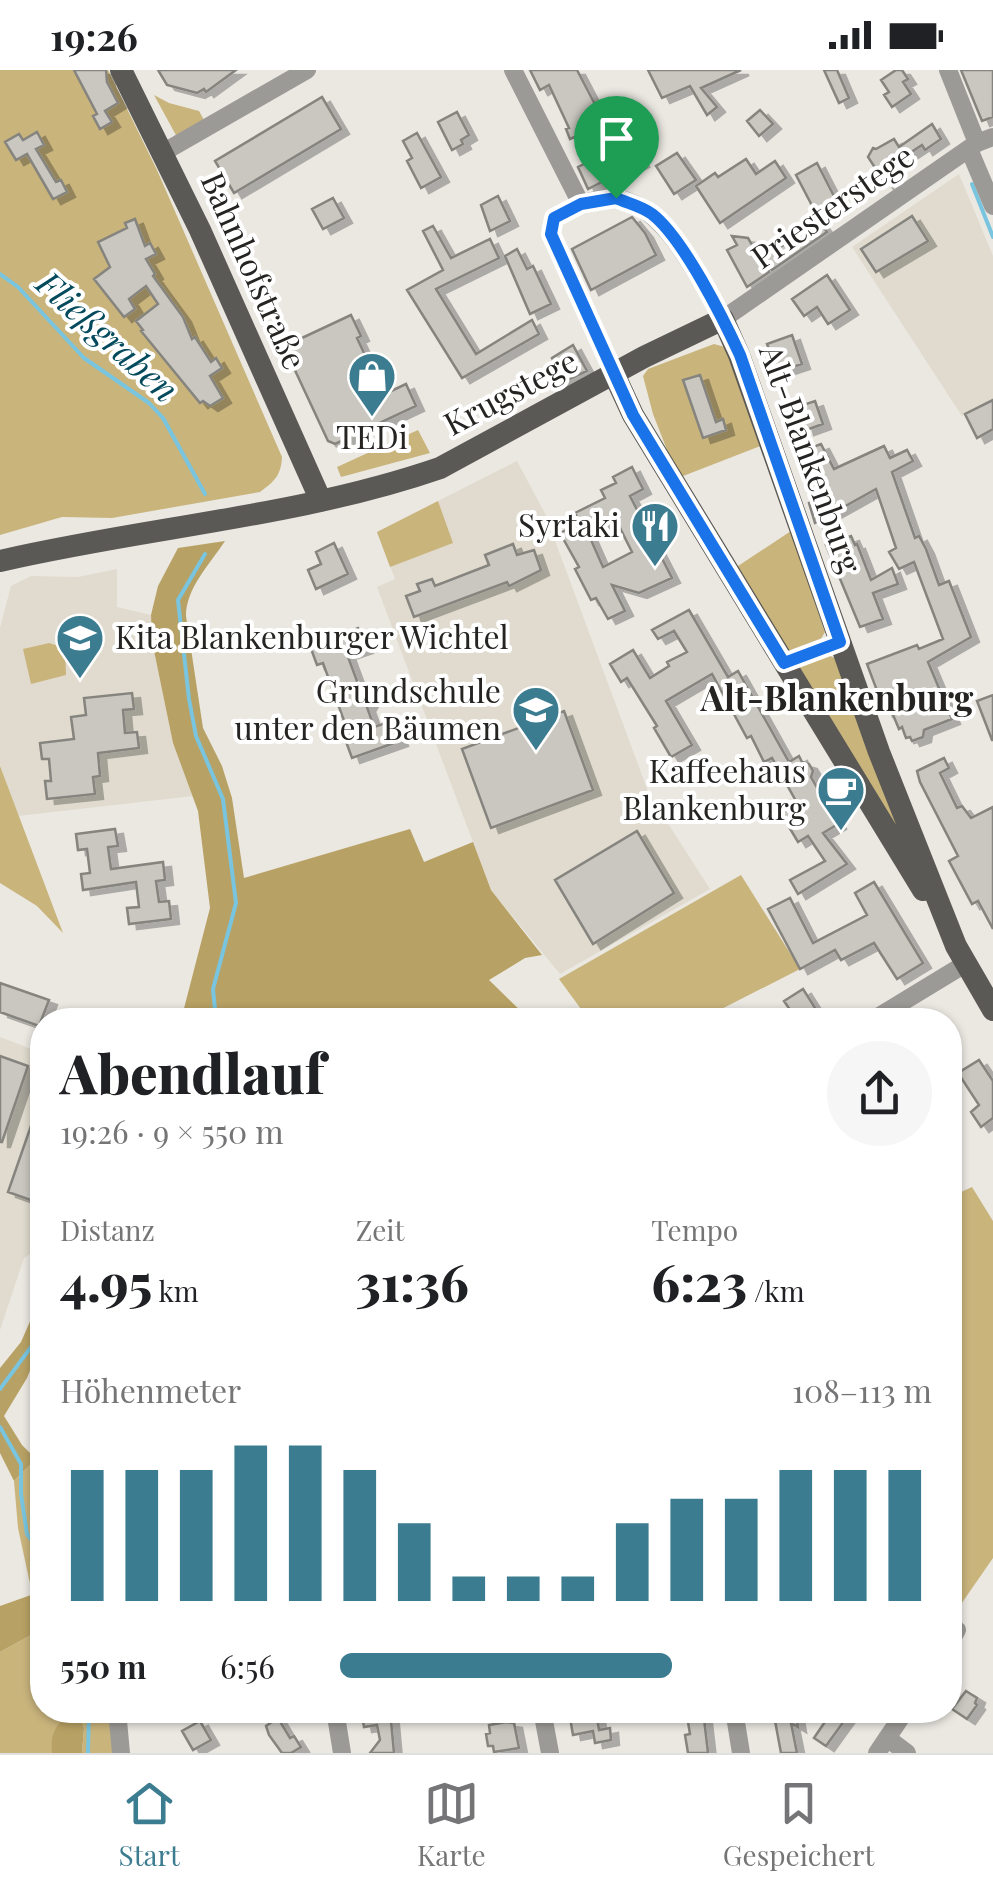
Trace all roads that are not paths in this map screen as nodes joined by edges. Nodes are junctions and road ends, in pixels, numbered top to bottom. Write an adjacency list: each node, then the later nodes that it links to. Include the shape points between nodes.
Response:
1 (121, 70): 6 (main road, Bahnhofstraße)
2 (306, 70): 6 (street)
3 (513, 70): 7 (street)
4 (948, 70): 5 (street)
5 (980, 143): 8 (street); 9 (street, Priesterstege)
6 (164, 152): 11 (main road, Bahnhofstraße)
7 (581, 204): 9 (street, Alt-Blankenburg, via 616,198 653,215); 10 (street, Alt-Blankenburg, via 554,218 551,234)
8 (993, 206)
9 (723, 319): 10 (main road, Krugstege); 13 (main road, Alt-Blankenburg)
10 (614, 374): 11 (main road, Krugstege, via 440,468); 14 (main road, Alt-Blankenburg)
11 (321, 501): 12 (main road, Krugstege)
12 (0, 561)
13 (840, 642): 14 (street); 15 (main road, Alt-Blankenburg)
14 (784, 663): 15 (main road, Alt-Blankenburg)
15 (946, 922): 16 (main road, Alt-Blankenburg)
16 (978, 972): 17 (street); 18 (main road, Alt-Blankenburg)
17 (900, 1008)
18 (993, 1010)
19 (118, 1723): 25 (street)
20 (338, 1723): 26 (street)
21 (544, 1723): 27 (street)
22 (736, 1723): 28 (street)
23 (897, 1723): 24 (street)
24 (882, 1746): 29 (street)
25 (121, 1753)
26 (342, 1753)
27 (550, 1753)
28 (741, 1753)
29 (907, 1753)

